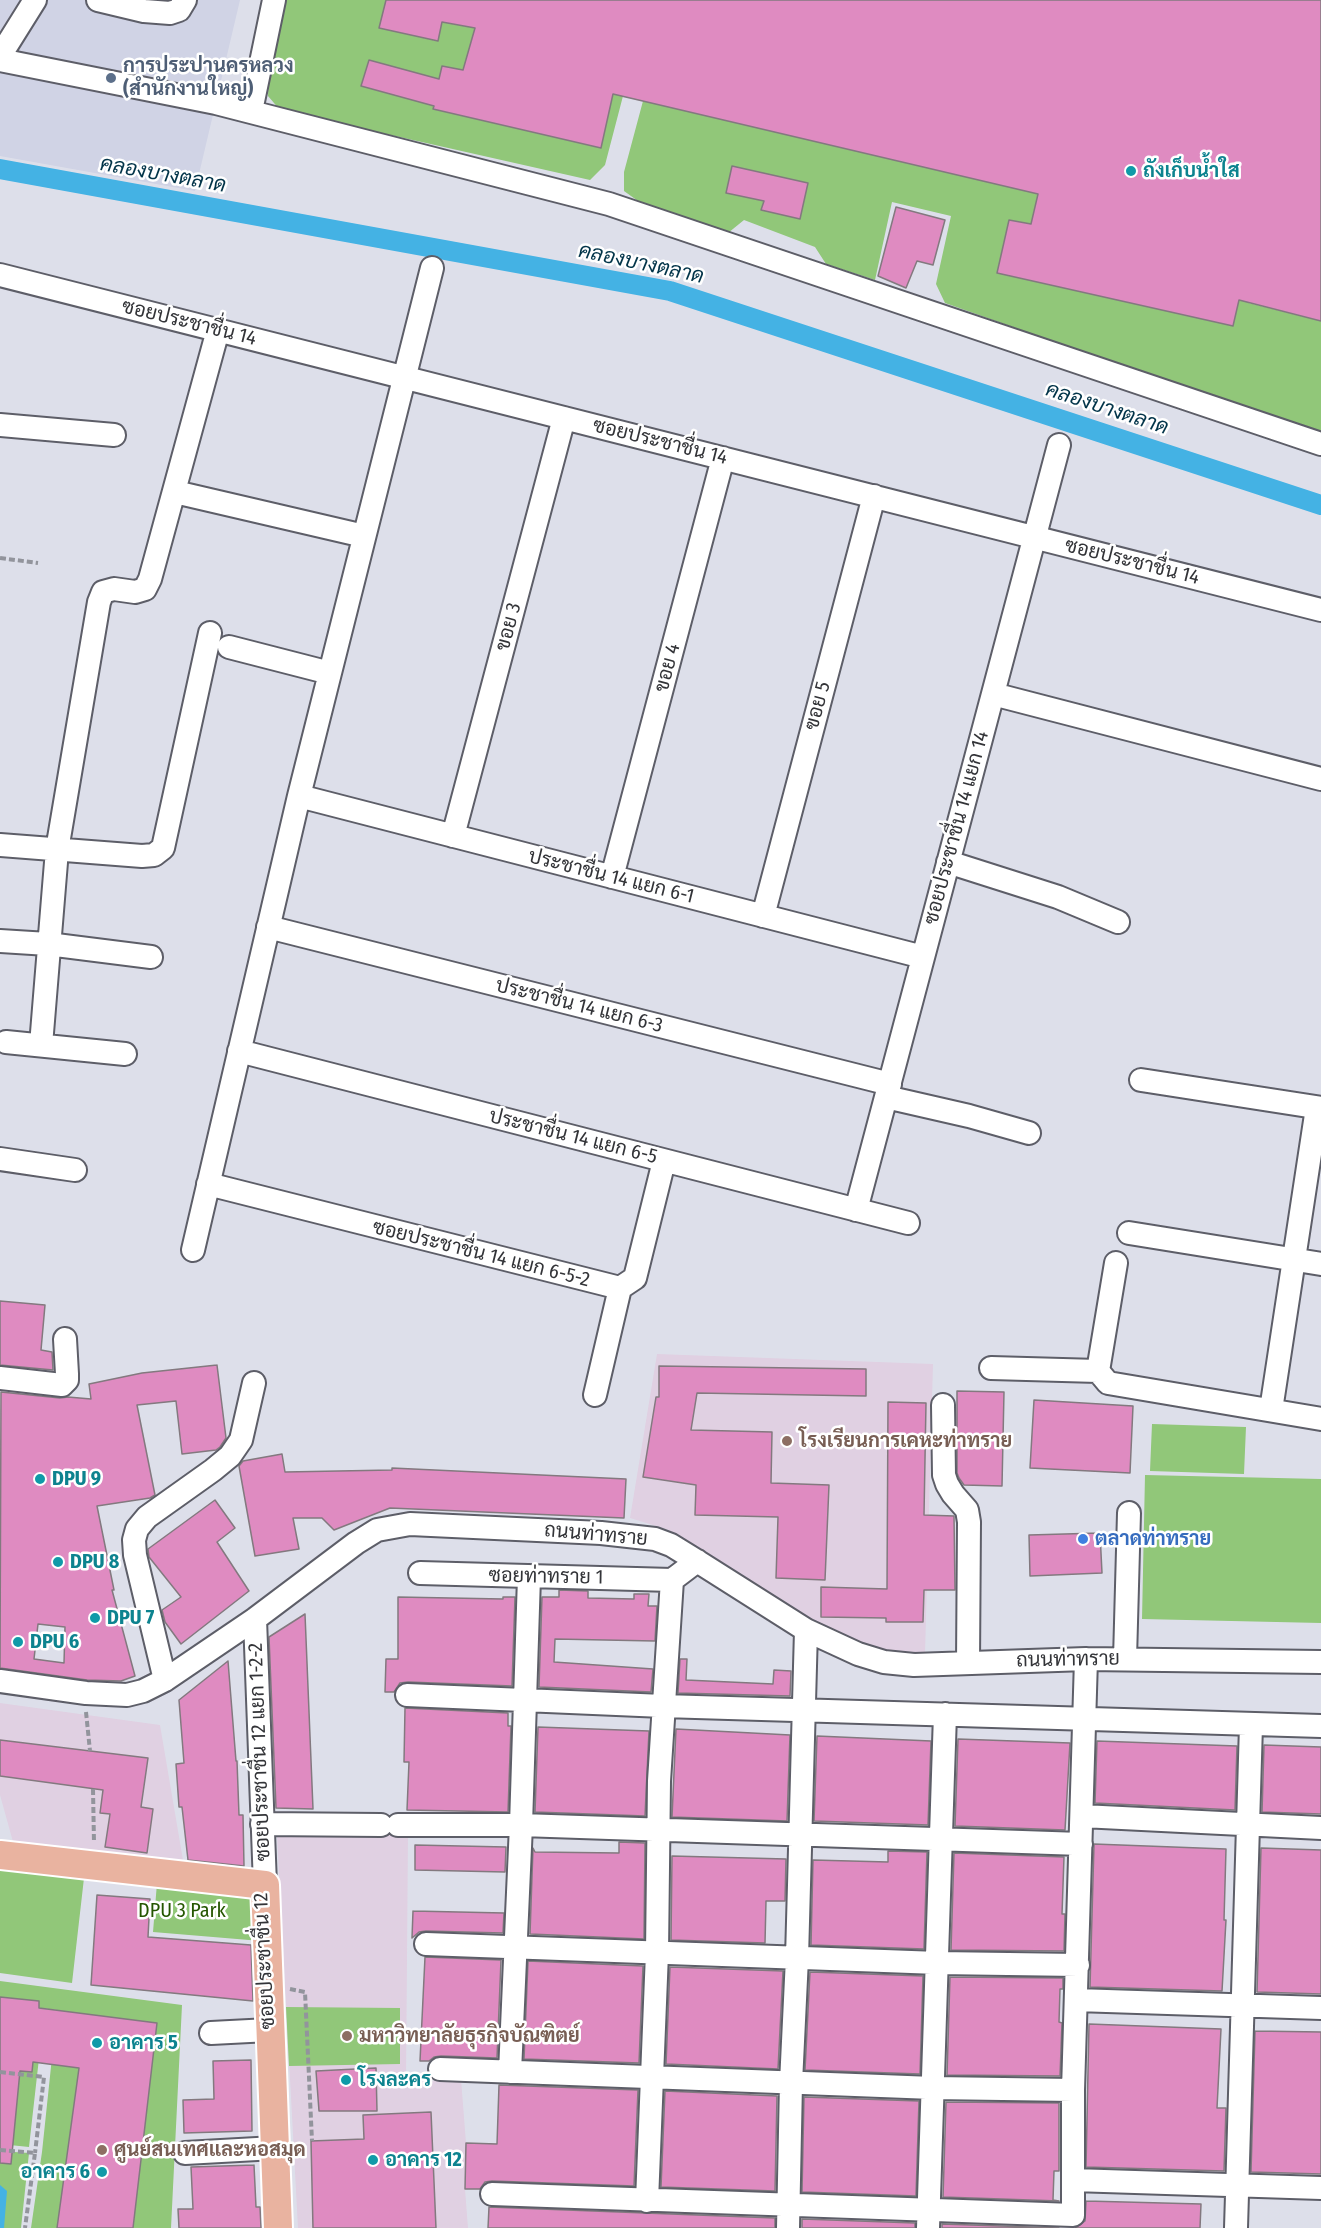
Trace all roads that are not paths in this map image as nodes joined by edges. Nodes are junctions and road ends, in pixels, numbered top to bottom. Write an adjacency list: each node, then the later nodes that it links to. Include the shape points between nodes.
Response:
1 (35, 0): 5 (street)
2 (98, 0): 3 (street, via 170,14 179,10)
3 (185, 0)
4 (274, 0): 6 (street)
5 (0, 58): 6 (street)
6 (251, 111): 14 (street, via 609,204)
7 (432, 268): 10 (street)
8 (0, 275): 9 (street, ซอยประชาชื่น 14)
9 (218, 330): 10 (street, ซอยประชาชื่น 14); 17 (street)
10 (405, 378): 11 (street, ซอยประชาชื่น 14); 19 (street)
11 (564, 418): 16 (street, ซอยประชาชื่น 14); 28 (street, ขอย 3)
12 (0, 425): 13 (street)
13 (114, 435)
14 (1321, 444)
15 (1059, 445): 20 (street, ซอยประชาชื่น 14 แยก 14)
16 (723, 458): 18 (street, ซอยประชาชื่น 14); 32 (street, ขอย 4)
17 (176, 492): 19 (street); 30 (street, via 145,589 103,592 99,602)
18 (874, 496): 20 (street, ซอยประชาชื่น 14); 33 (street, ฃอย 5)
19 (364, 536): 24 (street)
20 (1034, 537): 21 (street, ซอยประชาชื่น 14); 25 (street, ซอยประชาชื่น 14 แยก 14)
21 (1321, 610)
22 (210, 633): 30 (street, via 163,848 154,855 142,856)
23 (229, 647): 24 (street)
24 (330, 673): 27 (street)
25 (993, 694): 26 (street); 31 (street, ซอยประชาชื่น 14 แยก 14)
26 (1321, 779)
27 (299, 796): 28 (street, ประชาชื่น 14 แยก 6-1); 35 (street)
28 (453, 836): 32 (street, ประชาชื่น 14 แยก 6-1)
29 (0, 845): 30 (street)
30 (57, 850): 37 (street)
31 (948, 862): 34 (street, via 1058,897); 39 (street, ซอยประชาชื่น 14 แยก 14)
32 (612, 877): 33 (street, ประชาชื่น 14 แยก 6-1)
33 (763, 916): 39 (street, ประชาชื่น 14 แยก 6-1)
34 (1118, 922)
35 (268, 927): 42 (street); 45 (street, ประชาชื่น 14 แยก 6-3)
36 (0, 941): 37 (street)
37 (48, 944): 38 (street); 41 (street)
38 (151, 957)
39 (923, 957): 45 (street, ซอยประชาชื่น 14 แยก 14)
40 (6, 1041): 41 (street)
41 (41, 1045): 43 (street)
42 (239, 1051): 49 (street, ประชาชื่น 14 แยก 6-5); 51 (street)
43 (125, 1054)
44 (1141, 1080): 46 (street)
45 (888, 1090): 47 (street, ประชาชื่น 14 แยก 6-3); 52 (street, ซอยประชาชื่น 14 แยก 14)
46 (1319, 1108): 56 (street)
47 (1029, 1133)
48 (0, 1159): 50 (street)
49 (664, 1161): 52 (street, ประชาชื่น 14 แยก 6-5); 59 (street, via 635,1278)
50 (75, 1170)
51 (208, 1184): 55 (street); 59 (street, ซอยประชาชื่น 14 แยก 6-5-2)
52 (856, 1210): 53 (street, ประชาชื่น 14 แยก 6-5)
53 (908, 1223)
54 (1129, 1233): 56 (street)
55 (193, 1250)
56 (1295, 1260): 58 (street); 67 (street)
57 (1116, 1263): 62 (street)
58 (1321, 1264)
59 (621, 1288): 65 (street)
60 (65, 1339): 63 (street, via 67,1380 62,1385)
61 (991, 1368): 62 (street)
62 (1103, 1377): 67 (street)
63 (0, 1378)
64 (254, 1383): 80 (street, via 241,1440 230,1456 147,1517 137,1529 135,1555)
65 (595, 1395)
66 (944, 1405): 79 (street, via 944,1475 946,1484 967,1510 969,1522)
67 (1271, 1410): 68 (street)
68 (1321, 1419)
69 (1130, 1513): 77 (street)
70 (697, 1561): 73 (street); 74 (street, ถนนท่าทราย, via 671,1545 629,1534 410,1524 377,1530); 75 (street, ถนนท่าทราย)
71 (420, 1573): 72 (street, ซอยท่าทราย 1)
72 (529, 1577): 73 (street, ซอยท่าทราย 1); 83 (street)
73 (672, 1580): 84 (street)
74 (255, 1619): 80 (street, ถนนท่าทราย); 91 (street, ซอยประชาชื่น 12 แยก 1-2-2)
75 (806, 1630): 79 (street, ถนนท่าทราย, via 884,1662); 85 (street)
76 (1086, 1659): 77 (street, ถนนท่าทราย); 79 (street, ถนนท่าทราย); 87 (street)
77 (1125, 1659): 78 (street, ถนนท่าทราย)
78 (1321, 1662)
79 (968, 1663)
80 (165, 1680): 81 (street, ถนนท่าทราย, via 127,1695)
81 (0, 1681)
82 (407, 1695): 83 (street)
83 (526, 1700): 84 (street); 93 (street)
84 (663, 1706): 85 (street); 95 (street)
85 (803, 1710): 86 (street); 96 (street)
86 (945, 1714): 87 (street); 97 (street)
87 (1085, 1719): 88 (street); 90 (street)
88 (1251, 1725): 89 (street); 92 (street)
89 (1321, 1726)
90 (1082, 1816): 92 (street); 98 (street)
91 (262, 1824): 93 (street); 100 (street, ซอยประชาชื่น 12 แยก 1-2-2)
92 (1249, 1824): 94 (street); 108 (street)
93 (521, 1825): 95 (street); 102 (street)
94 (1321, 1828)
95 (658, 1830): 96 (street); 103 (street)
96 (800, 1834): 97 (street); 104 (street)
97 (941, 1838): 98 (street); 105 (street)
98 (1081, 1844): 106 (street)
99 (0, 1855): 100 (main road, ซอยประชาชื่น 12)
100 (265, 1886): 110 (main road, ซอยประชาชื่น 12)
101 (426, 1944): 102 (street)
102 (516, 1947): 103 (street); 113 (street)
103 (657, 1953): 104 (street); 114 (street)
104 (797, 1958): 105 (street); 115 (street)
105 (938, 1964): 106 (street); 116 (street)
106 (1078, 1965): 107 (street)
107 (1076, 2000): 108 (street); 117 (street)
108 (1242, 2005): 109 (street); 121 (street)
109 (1321, 2008)
110 (269, 2030): 111 (street); 118 (main road, ซอยประชาชื่น 12)
111 (211, 2033)
112 (440, 2069): 113 (street)
113 (510, 2072): 114 (street)
114 (651, 2078): 115 (street); 124 (street)
115 (790, 2083): 116 (street); 125 (street)
116 (933, 2088): 117 (street); 126 (street)
117 (1073, 2090): 120 (street)
118 (275, 2148): 119 (street); 127 (main road, ซอยประชาชื่น 12)
119 (185, 2152)
120 (1073, 2180): 121 (street); 126 (street, via 1073,2214)
121 (1237, 2186): 122 (street); 128 (street)
122 (1321, 2188)
123 (492, 2194): 124 (street)
124 (647, 2201): 125 (street)
125 (788, 2217): 126 (street)
126 (928, 2219)
127 (279, 2228)
128 (1236, 2228)

